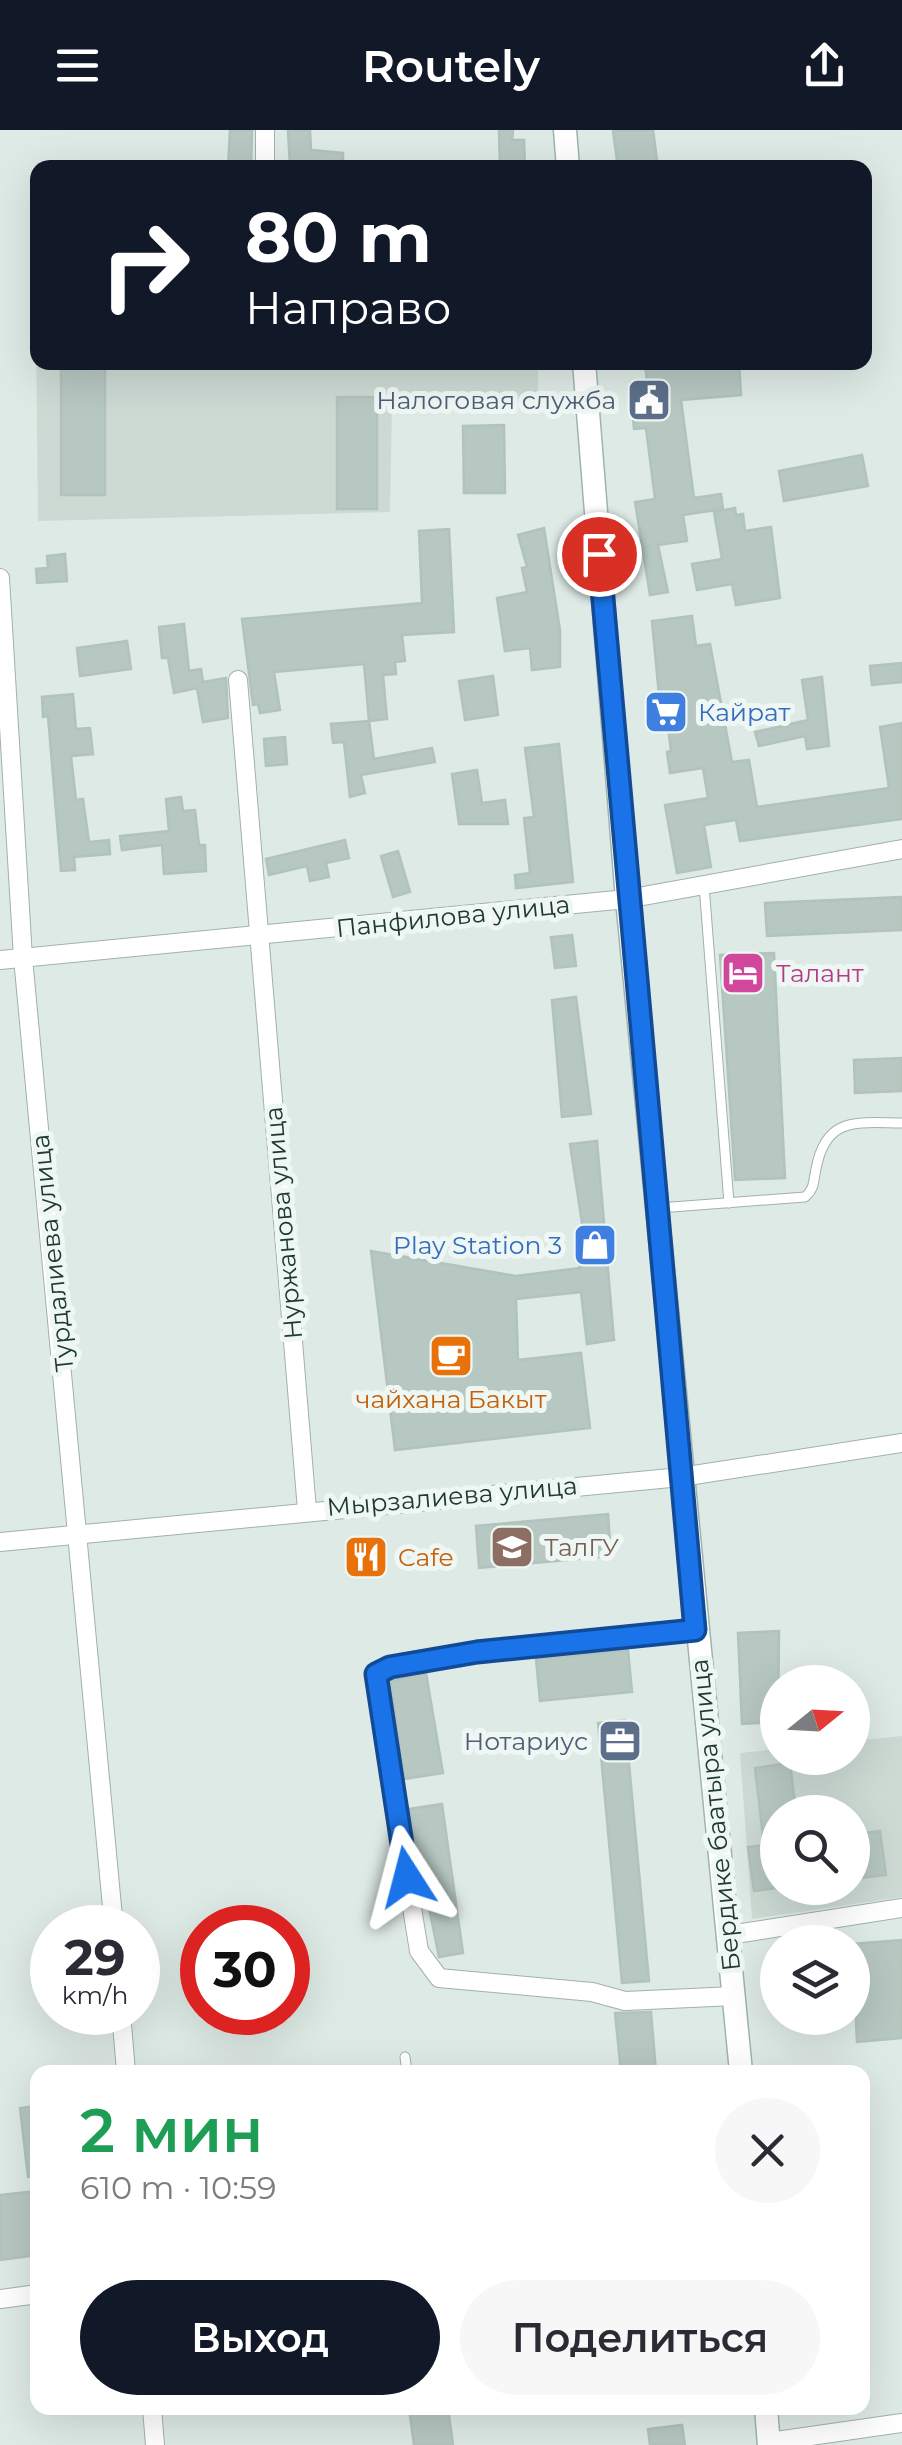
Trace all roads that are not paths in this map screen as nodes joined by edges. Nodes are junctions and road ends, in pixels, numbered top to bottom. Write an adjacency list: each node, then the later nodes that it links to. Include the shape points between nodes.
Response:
1 (265, 130): 3 (street)
2 (565, 130): 4 (street)
3 (264, 160)
4 (567, 160)
5 (585, 370): 10 (street, Бердике баатыра улица)
6 (0, 578): 12 (street, Турдалиева улица)
7 (238, 680): 11 (street, Нуржанова улица)
8 (902, 849): 9 (street, Панфилова улица)
9 (704, 885): 10 (street, Панфилова улица); 15 (lane)
10 (627, 899): 11 (street, Панфилова улица); 16 (street, Бердике баатыра улица)
11 (258, 935): 12 (street, Панфилова улица); 19 (street, Нуржанова улица)
12 (23, 958): 13 (street, Панфилова улица); 20 (street, Турдалиева улица)
13 (0, 960)
14 (902, 1123): 15 (lane, via 837,1128 826,1137 814,1189 805,1197)
15 (729, 1203): 16 (lane)
16 (656, 1208): 18 (street, Бердике баатыра улица)
17 (902, 1443): 18 (street, Мырзалиева улица)
18 (682, 1477): 19 (street, Мырзалиева улица); 22 (street, Бердике баатыра улица)
19 (306, 1510): 20 (street, Мырзалиева улица)
20 (78, 1531): 21 (street, Мырзалиева улица); 23 (street, Турдалиева улица)
21 (0, 1542)
22 (695, 1630): 25 (street, Бердике баатыра улица); 26 (street, via 390,1667 376,1674 377,1692 419,1951 439,1978 625,2001)
23 (112, 1905)
24 (902, 1908): 25 (street)
25 (729, 1934): 26 (street, Бердике баатыра улица)
26 (735, 1996): 31 (street, Бердике баатыра улица)
27 (123, 2035): 29 (street)
28 (405, 2057): 30 (lane)
29 (125, 2065)
30 (406, 2065)
31 (740, 2065)
32 (30, 2295): 33 (street)
33 (0, 2298)
34 (152, 2415): 38 (street)
35 (767, 2415): 37 (street)
36 (902, 2424): 37 (street)
37 (769, 2444)
38 (154, 2445)

